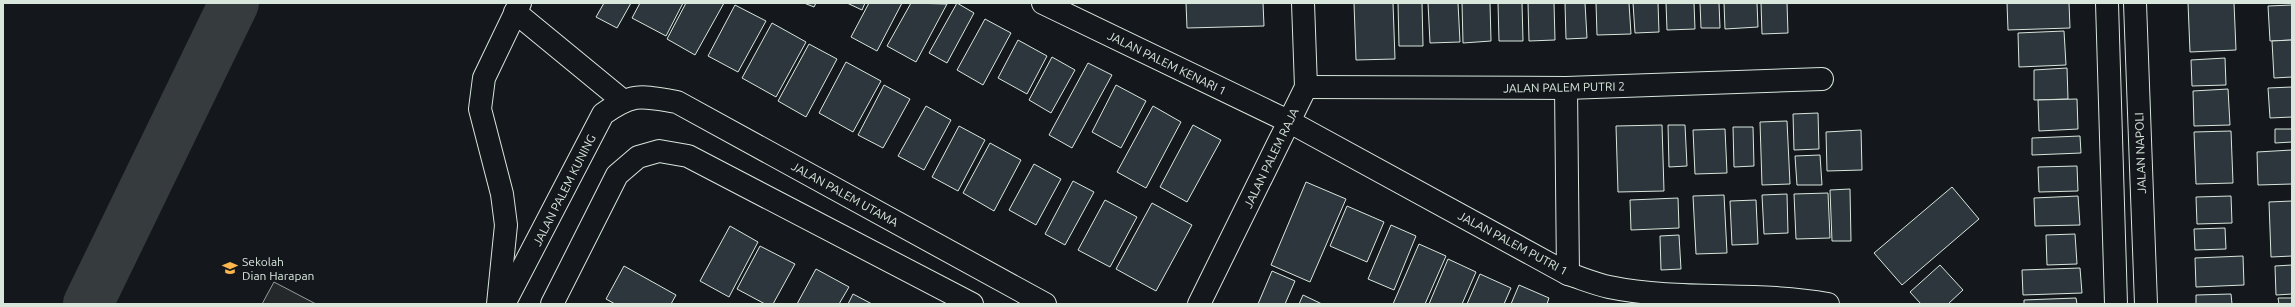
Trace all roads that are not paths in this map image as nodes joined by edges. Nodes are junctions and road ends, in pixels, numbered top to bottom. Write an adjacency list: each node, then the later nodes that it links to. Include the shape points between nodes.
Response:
1 (1044, 3): 10 (street, JALAN PALEM KENARI 1)
2 (1302, 3): 7 (street, JALAN PALEM RAJA)
3 (2107, 3): 19 (street)
4 (2135, 3): 20 (street, JALAN NAPOLI)
5 (518, 7): 9 (street); 12 (street, via 484,78 480,108 502,194 506,225)
6 (1822, 79): 8 (street, JALAN PALEM PUTRI 2)
7 (1306, 87): 8 (street, JALAN PALEM PUTRI 2); 10 (street, JALAN PALEM RAJA)
8 (1566, 88): 11 (street)
9 (632, 98): 13 (street, JALAN PALEM KUNING, via 602,114); 16 (street, JALAN PALEM UTAMA, via 677,102)
10 (1290, 122): 11 (street, JALAN PALEM PUTRI 1); 17 (street, JALAN PALEM RAJA)
11 (1568, 274): 18 (street, JALAN PALEM PUTRI 1, via 1608,287 1647,292 1800,299)
12 (498, 304)
13 (504, 304)
14 (552, 304): 15 (street, via 617,175 638,157 659,151 688,156)
15 (972, 304)
16 (1045, 304)
17 (1199, 304)
18 (1828, 304)
19 (2116, 304)
20 (2146, 304)

